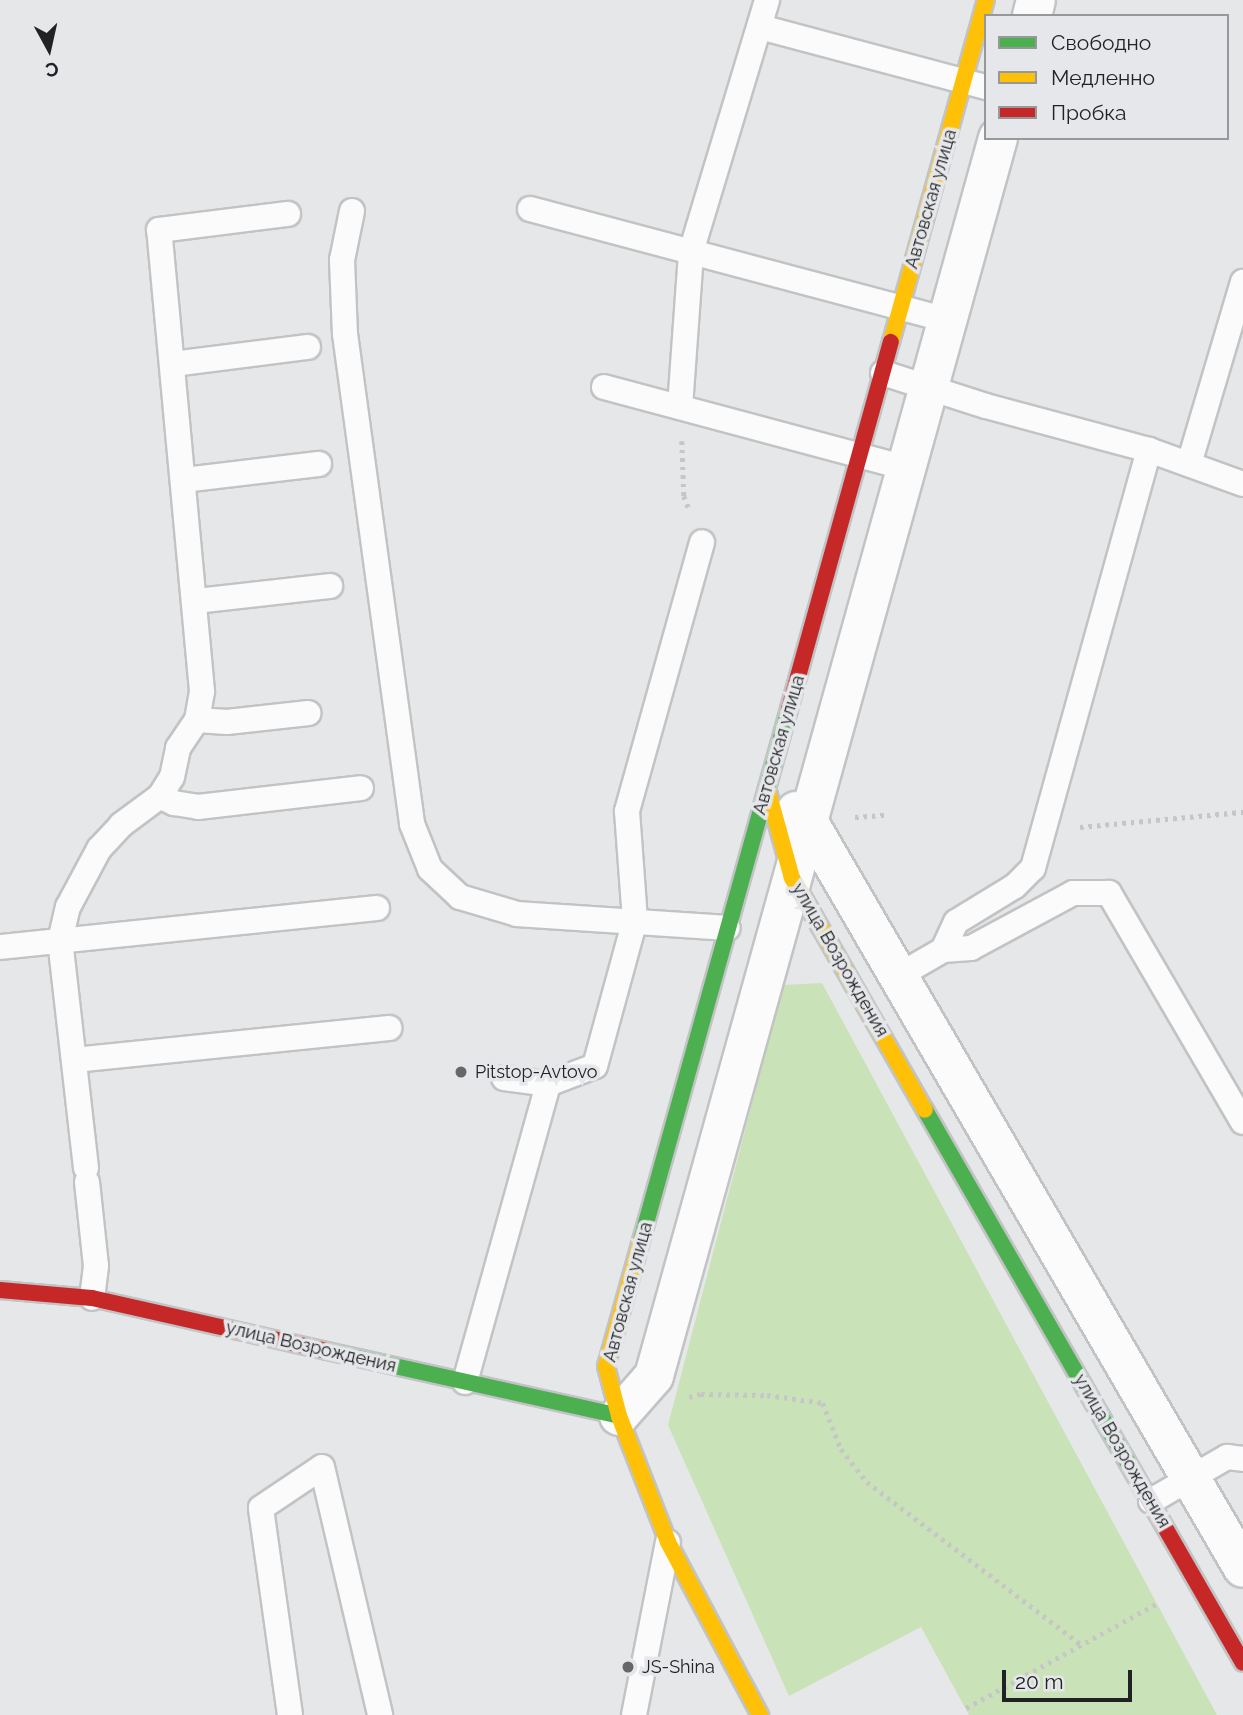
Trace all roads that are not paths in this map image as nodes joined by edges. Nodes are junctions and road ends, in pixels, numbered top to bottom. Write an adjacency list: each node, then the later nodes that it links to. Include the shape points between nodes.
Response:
1 (767, 0): 3 (lane)
2 (984, 15): 4 (street, Автовская улица)
3 (760, 27): 4 (lane); 9 (lane)
4 (975, 84): 11 (street, Автовская улица)
5 (997, 140): 12 (street)
6 (530, 209): 9 (lane)
7 (352, 211): 37 (lane, via 342,260 345,334 412,824 430,869 460,897 517,914)
8 (288, 214): 14 (lane, via 159,230)
9 (691, 252): 11 (lane); 18 (lane)
10 (1243, 282): 22 (lane)
11 (901, 306): 12 (lane); 15 (street, Автовская улица)
12 (947, 320): 17 (street)
13 (308, 347): 14 (lane)
14 (173, 364): 24 (lane)
15 (883, 373): 17 (lane); 20 (street, Автовская улица)
16 (604, 387): 18 (lane)
17 (929, 387): 19 (lane); 23 (street)
18 (680, 407): 20 (lane)
19 (1149, 450): 22 (lane); 41 (lane, via 1033,868 1015,886 957,922)
20 (859, 455): 23 (lane); 32 (street, Автовская улица)
21 (319, 464): 24 (lane)
22 (1189, 464): 25 (lane)
23 (906, 468): 34 (street)
24 (184, 481): 28 (lane)
25 (1243, 484)
26 (702, 542): 37 (lane, via 626,811)
27 (330, 586): 28 (lane)
28 (196, 601): 30 (lane, via 202,691)
29 (309, 713): 30 (lane, via 227,722)
30 (197, 720): 33 (lane, via 178,748 172,778)
31 (361, 788): 33 (lane, via 198,807)
32 (767, 788): 34 (street); 35 (street, улица Возрождения); 38 (street, Автовская улица)
33 (160, 796): 39 (lane, via 121,825 99,849 68,907)
34 (808, 821): 35 (street); 42 (street)
35 (792, 878): 51 (street, via 654,1376); 54 (street, улица Возрождения)
36 (377, 908): 39 (lane)
37 (635, 920): 38 (lane); 46 (lane, via 595,1066)
38 (728, 928): 51 (street, Автовская улица, via 606,1366)
39 (60, 941): 40 (lane); 44 (lane)
40 (0, 947)
41 (943, 950): 42 (lane); 47 (lane, via 971,948 1073,893 1109,893)
42 (898, 976): 53 (street)
43 (389, 1028): 44 (lane)
44 (74, 1060): 49 (lane, via 96,1266)
45 (504, 1077): 46 (lane)
46 (548, 1084): 50 (lane)
47 (1243, 1122)
48 (0, 1290): 49 (street, улица Возрождения)
49 (92, 1298): 50 (street, улица Возрождения)
50 (465, 1382): 51 (street, улица Возрождения)
51 (619, 1416): 55 (street, Автовская улица)
52 (1238, 1453): 53 (lane)
53 (1191, 1477): 54 (lane); 56 (street)
54 (1150, 1502): 57 (street, улица Возрождения)
55 (668, 1542): 60 (lane); 61 (street, Автовская улица)
56 (1243, 1568)
57 (1243, 1663)
58 (290, 1715): 59 (lane, via 261,1508 322,1467)
59 (380, 1715)
60 (634, 1715)
61 (760, 1715)

